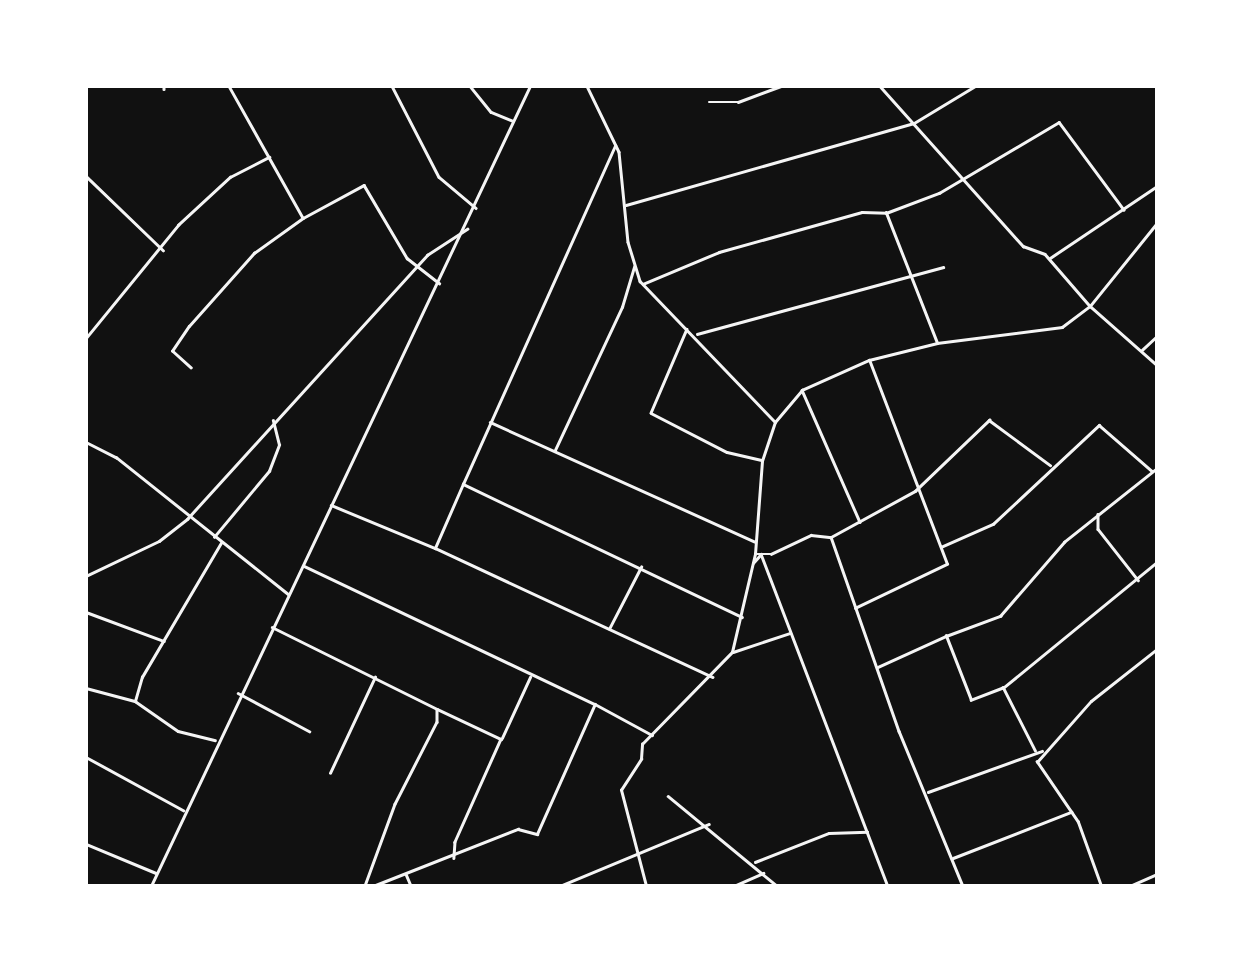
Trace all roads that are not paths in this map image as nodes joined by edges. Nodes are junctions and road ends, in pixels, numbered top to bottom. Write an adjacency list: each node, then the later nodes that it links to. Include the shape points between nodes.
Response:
1 (229, 86): 13 (street)
2 (392, 86): 18 (street, via 439,177)
3 (470, 86): 10 (street, via 491,112)
4 (530, 86): 10 (street)
5 (587, 86): 12 (street)
6 (781, 86): 9 (street, via 738,102)
7 (880, 86): 11 (street)
8 (975, 86): 11 (street)
9 (709, 102)
10 (511, 120): 18 (street)
11 (914, 123): 14 (street); 17 (street)
12 (615, 146): 17 (street); 44 (street)
13 (270, 157): 21 (street); 24 (street, via 230,177 178,225)
14 (963, 175): 19 (street, via 1059,122); 20 (street, via 939,193); 25 (street, via 1023,246)
15 (86, 176): 24 (street)
16 (1157, 187): 19 (street)
17 (625, 206): 27 (street)
18 (476, 208): 23 (street)
19 (1124, 210): 25 (street)
20 (886, 213): 29 (street); 31 (street, via 862,212 719,253)
21 (303, 218): 26 (street, via 364,185); 41 (street, via 254,253 189,326 172,351)
22 (1157, 223): 32 (street)
23 (467, 229): 26 (street); 30 (street)
24 (163, 250): 36 (street)
25 (1049, 259): 32 (street)
26 (416, 265): 30 (street); 43 (street)
27 (634, 267): 31 (street); 47 (street, via 622,307)
28 (943, 267): 29 (street)
29 (909, 277): 34 (street); 37 (street)
30 (439, 283): 54 (street)
31 (643, 284): 33 (street)
32 (1090, 306): 37 (street, via 1062,327); 38 (street)
33 (687, 329): 34 (street); 48 (street, via 651,413 727,452)
34 (697, 334): 45 (street)
35 (1157, 336): 38 (street)
36 (86, 338)
37 (937, 342): 39 (street)
38 (1142, 351): 40 (street)
39 (869, 360): 42 (street); 53 (street)
40 (1157, 365)
41 (191, 368)
42 (802, 390): 45 (street); 57 (street)
43 (273, 420): 56 (street); 58 (street, via 279,445 270,471)
44 (490, 422): 47 (street); 52 (street)
45 (775, 422): 48 (street)
46 (86, 442): 56 (street, via 116,457)
47 (555, 452): 60 (street)
48 (762, 461): 60 (street)
49 (1050, 465): 51 (street, via 1099,425); 53 (street, via 989,420); 62 (street, via 993,524)
50 (1157, 468): 51 (street)
51 (1153, 472): 55 (street)
52 (463, 484): 63 (street); 69 (street)
53 (915, 491): 57 (street); 62 (street)
54 (330, 504): 63 (street); 68 (street)
55 (1098, 514): 71 (street, via 1098,529); 79 (street, via 1064,542 1000,616)
56 (187, 519): 58 (street); 70 (street, via 159,541)
57 (860, 522): 59 (street)
58 (214, 537): 61 (street)
59 (831, 537): 65 (street, via 811,535); 73 (street)
60 (754, 541): 64 (street)
61 (221, 543): 72 (street); 80 (street)
62 (941, 547): 73 (street, via 947,564)
63 (435, 548): 77 (street)
64 (755, 554): 65 (street); 67 (street)
65 (761, 554): 67 (street); 78 (street)
66 (1157, 562): 71 (street)
67 (753, 563): 75 (street)
68 (304, 566): 72 (street); 85 (street)
69 (642, 566): 75 (street); 77 (street)
70 (86, 576)
71 (1138, 579): 88 (street)
72 (288, 594): 76 (street)
73 (855, 608): 83 (street)
74 (86, 612): 80 (street)
75 (742, 617): 82 (street)
76 (272, 627): 84 (street); 89 (street)
77 (609, 629): 86 (street)
78 (790, 633): 82 (street); 106 (street)
79 (946, 636): 83 (street); 88 (street, via 971,699)
80 (164, 641): 90 (street)
81 (1157, 649): 98 (street, via 1091,701)
82 (732, 652): 86 (street)
83 (878, 667): 101 (street)
84 (375, 677): 92 (street); 100 (street)
85 (530, 677): 91 (street); 95 (street)
86 (713, 677): 94 (street)
87 (86, 688): 90 (street)
88 (1003, 688): 97 (street)
89 (238, 693): 93 (street); 96 (street)
90 (135, 701): 96 (street, via 178,730)
91 (595, 704): 94 (street); 109 (street, via 537,834 518,829)
92 (437, 709): 95 (street); 117 (street)
93 (309, 731)
94 (652, 735): 108 (street, via 621,790)
95 (501, 739): 109 (street, via 455,842)
96 (215, 740): 103 (street)
97 (1035, 751): 98 (street); 101 (street)
98 (1042, 751): 104 (street, via 1037,762)
99 (86, 757): 103 (street)
100 (330, 773)
101 (927, 792): 110 (street)
102 (668, 796): 105 (street)
103 (183, 810): 112 (street)
104 (1071, 812): 110 (street); 126 (street)
105 (709, 824): 108 (street); 111 (street)
106 (867, 832): 111 (street, via 829,833); 124 (street)
107 (86, 844): 112 (street)
108 (637, 850): 120 (street); 121 (street)
109 (454, 858): 114 (street)
110 (952, 858): 125 (street)
111 (755, 862): 113 (street)
112 (156, 873): 116 (street)
113 (764, 873): 122 (street); 123 (street)
114 (406, 874): 118 (street); 119 (street)
115 (1157, 874): 127 (street)
116 (151, 886)
117 (365, 886)
118 (373, 886)
119 (411, 886)
120 (560, 886)
121 (646, 886)
122 (734, 886)
123 (776, 886)
124 (888, 886)
125 (963, 886)
126 (1101, 886)
127 (1130, 886)

